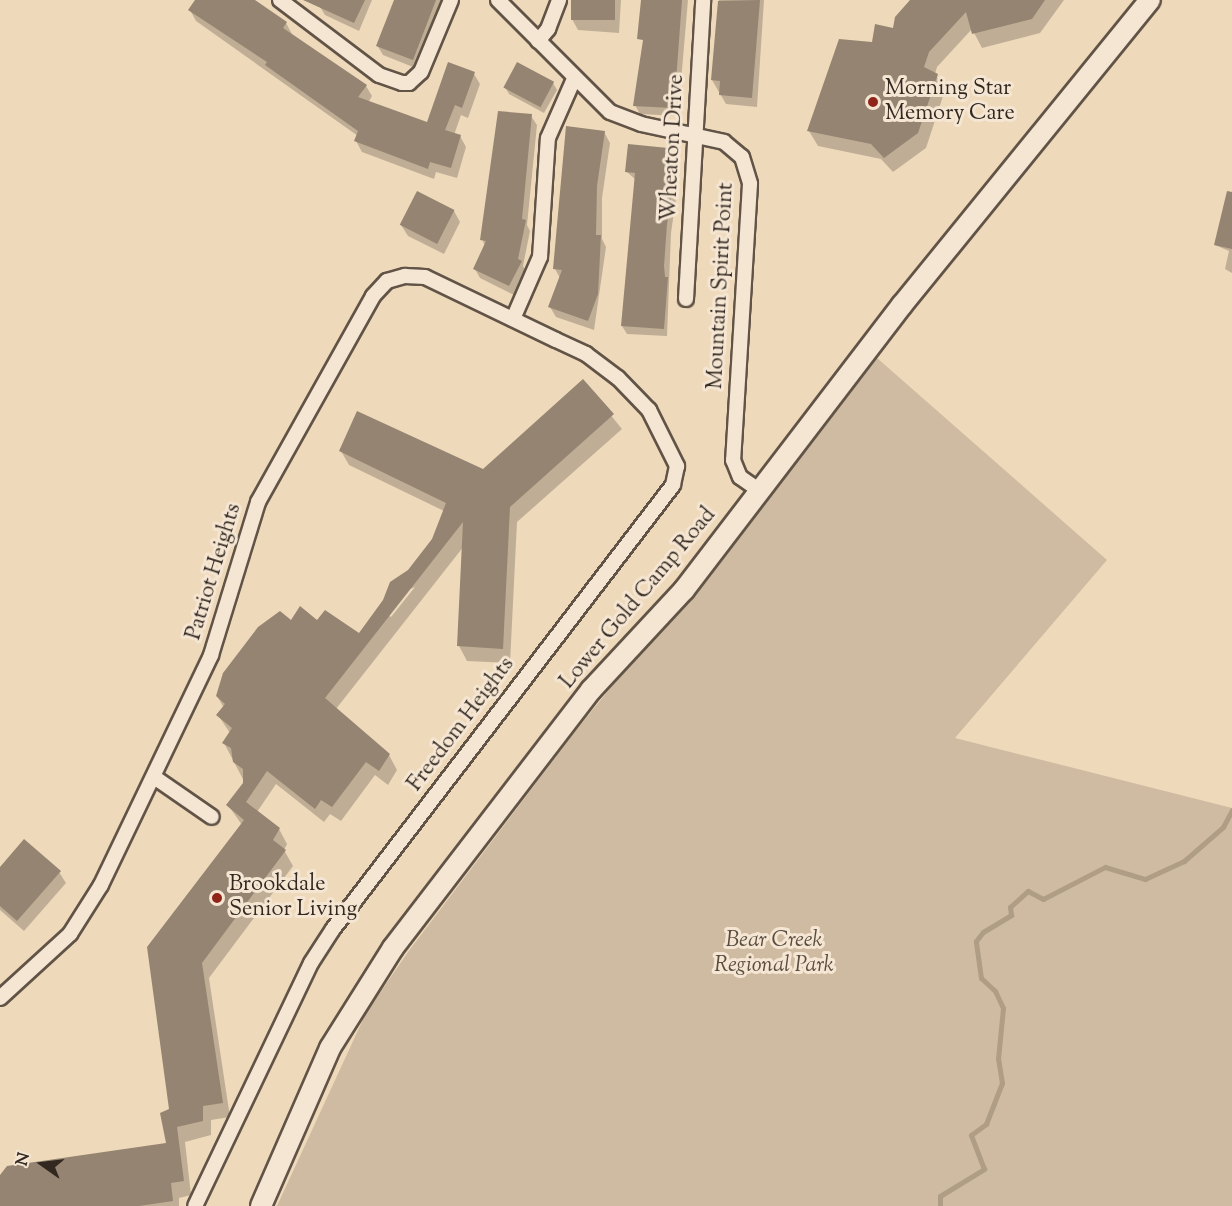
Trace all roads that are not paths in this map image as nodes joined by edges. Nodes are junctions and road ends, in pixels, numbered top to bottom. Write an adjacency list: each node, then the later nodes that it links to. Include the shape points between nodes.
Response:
1 (280, 0): 7 (street)
2 (452, 0): 7 (street, via 421,72 409,83 379,75)
3 (498, 0): 8 (street, Mountain Spirit Point)
4 (559, 0): 8 (street, via 548,29)
5 (704, 0): 10 (street, Wheaton Drive)
6 (1150, 0): 14 (street, Lower Gold Camp Road, via 902,305)
7 (297, 5)
8 (537, 41): 9 (street, Mountain Spirit Point)
9 (574, 79): 10 (street, Mountain Spirit Point, via 623,119); 12 (street, via 548,138 540,257)
10 (695, 133): 11 (street, Wheaton Drive); 14 (street, Mountain Spirit Point, via 730,146 748,171 733,460 740,477)
11 (686, 299)
12 (513, 319): 13 (street, Patriot Heights); 15 (street, Patriot Heights, via 425,277 405,276 387,281 373,296 258,502 211,655)
13 (527, 326): 18 (street, Freedom Heights, via 586,354 618,378 649,410 677,466 673,485 322,946)
14 (760, 491): 19 (street, Lower Gold Camp Road, via 684,590 591,690 393,948 330,1048)
15 (154, 777): 16 (street); 17 (street, Patriot Heights, via 86,913 52,952)
16 (212, 817)
17 (0, 998)
18 (195, 1206)
19 (261, 1206)

